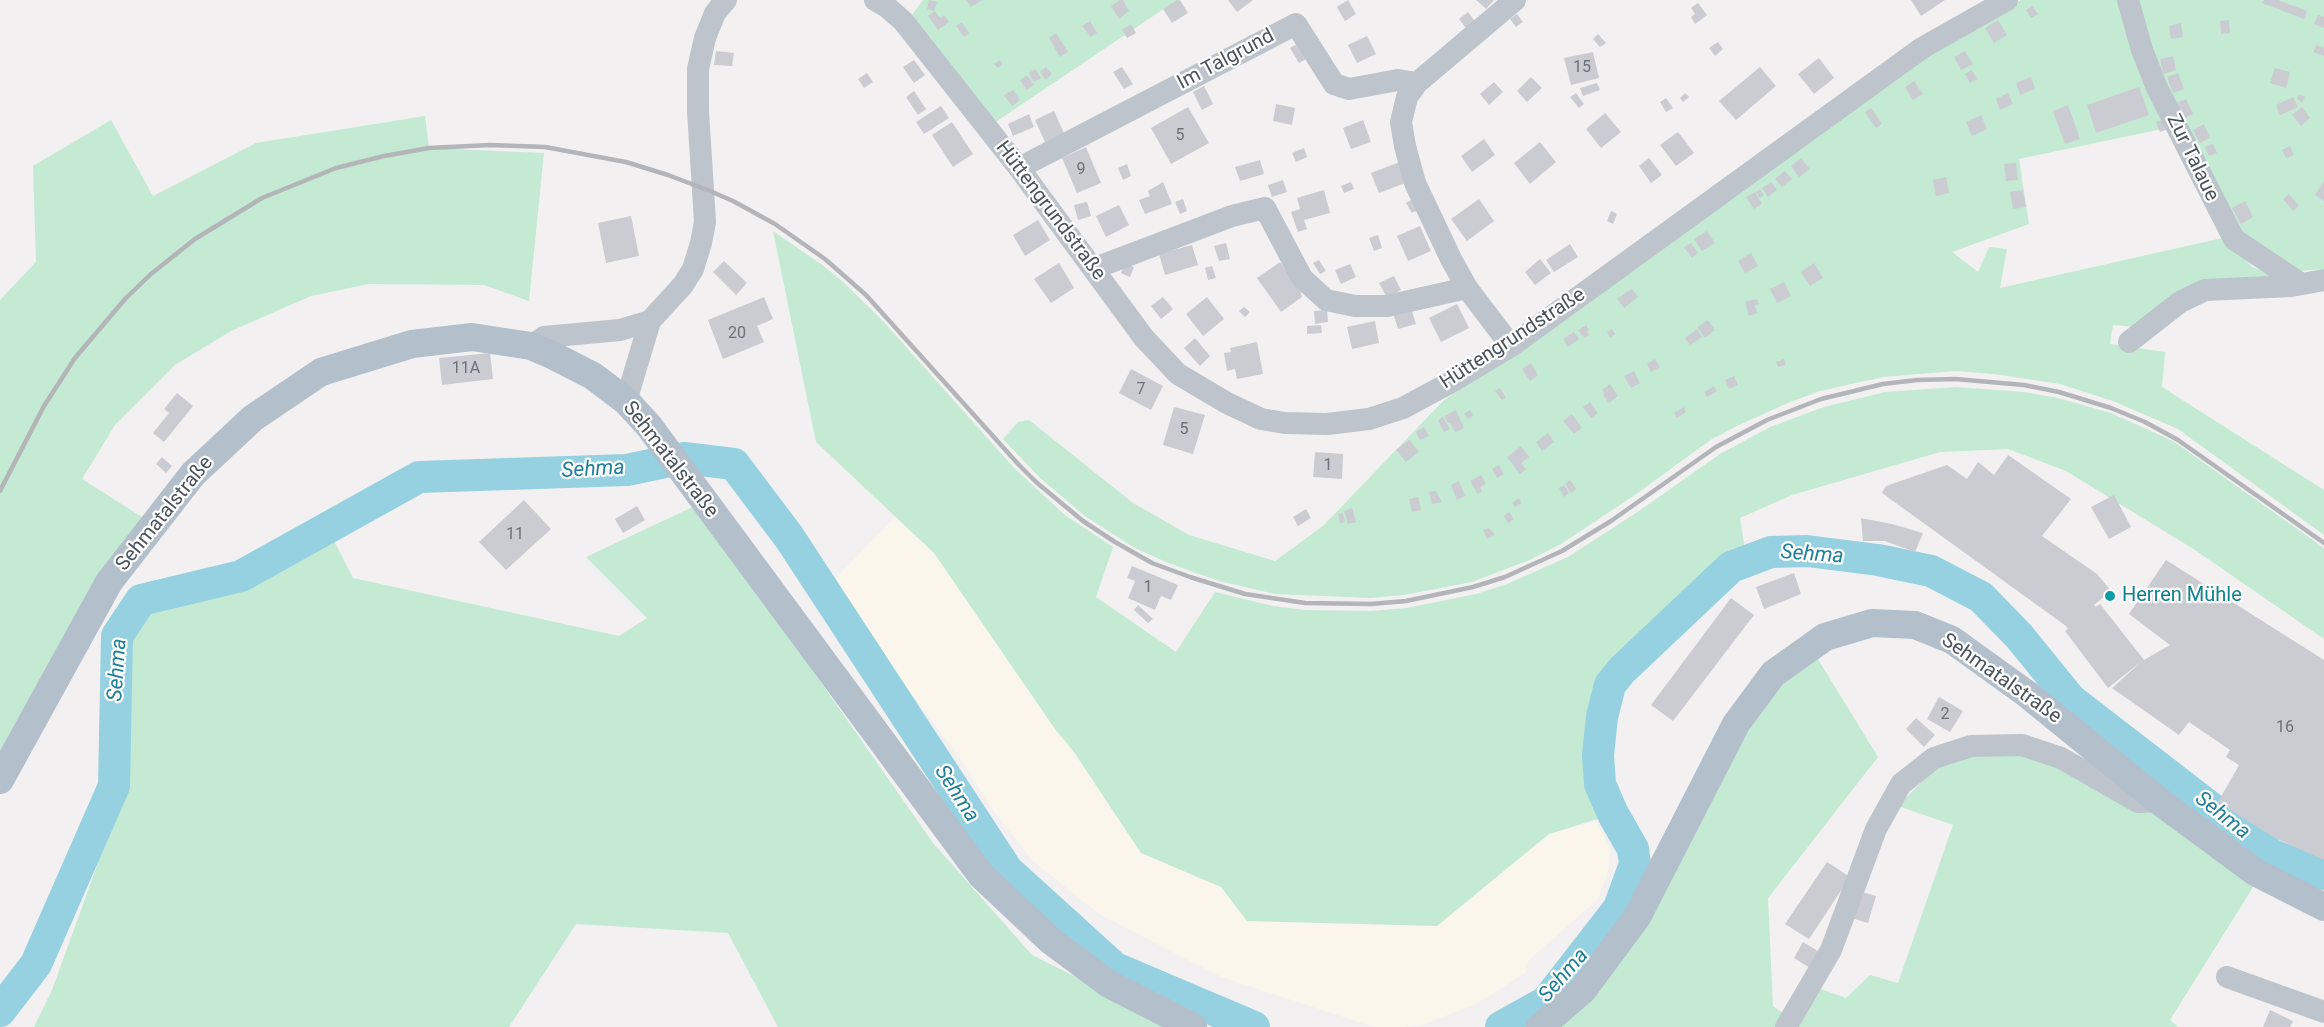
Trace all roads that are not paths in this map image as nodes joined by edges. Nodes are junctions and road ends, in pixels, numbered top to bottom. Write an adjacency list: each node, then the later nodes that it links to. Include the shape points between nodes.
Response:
1 (726, 0): 12 (street, via 705,38 698,69 705,222 701,243 683,285)
2 (875, 0): 7 (street, Hüttengrundstraße, via 903,21)
3 (1515, 0): 6 (street)
4 (2007, 0): 15 (street, Hüttengrundstraße, via 1922,48)
5 (2128, 0): 10 (street, Zur Talaue, via 2157,88 2234,239)
6 (1417, 83): 7 (street, Im Talgrund, via 1398,80 1349,89 1334,84 1296,24); 11 (street, via 1407,97 1401,122 1405,146 1415,183)
7 (1019, 168): 8 (street, Hüttengrundstraße)
8 (1095, 268): 11 (street, via 1232,216 1265,208 1302,278 1326,300 1355,306 1387,306); 15 (street, Hüttengrundstraße, via 1144,338 1178,374 1261,419 1327,424 1369,419 1403,408)
9 (2324, 280): 10 (street)
10 (2301, 284): 13 (street, via 2205,291 2180,302)
11 (1467, 288): 15 (street)
12 (650, 321): 14 (street, via 620,330 544,337); 16 (street)
13 (2129, 342)
14 (531, 346): 16 (main road, Sehmatalstraße, via 592,376); 17 (main road, Sehmatalstraße, via 472,337 412,344 321,372 253,418 193,474 109,582)
15 (1511, 346)
16 (626, 401): 22 (main road, Sehmatalstraße, via 649,426 981,875 1051,941 1108,984)
17 (0, 780)
18 (2159, 801): 19 (main road, Sehmatalstraße, via 2255,872); 23 (main road, Sehmatalstraße, via 2027,694 1952,640 1915,625 1872,623 1825,637 1773,674 1736,724 1636,917 1583,990); 24 (street, via 2138,802 2061,758 2022,745 1971,746 1934,758 1901,784 1876,829 1831,950)
19 (2324, 907)
20 (2227, 977): 21 (street)
21 (2324, 1012)
22 (1193, 1027)
23 (1539, 1027)
24 (1786, 1027)

